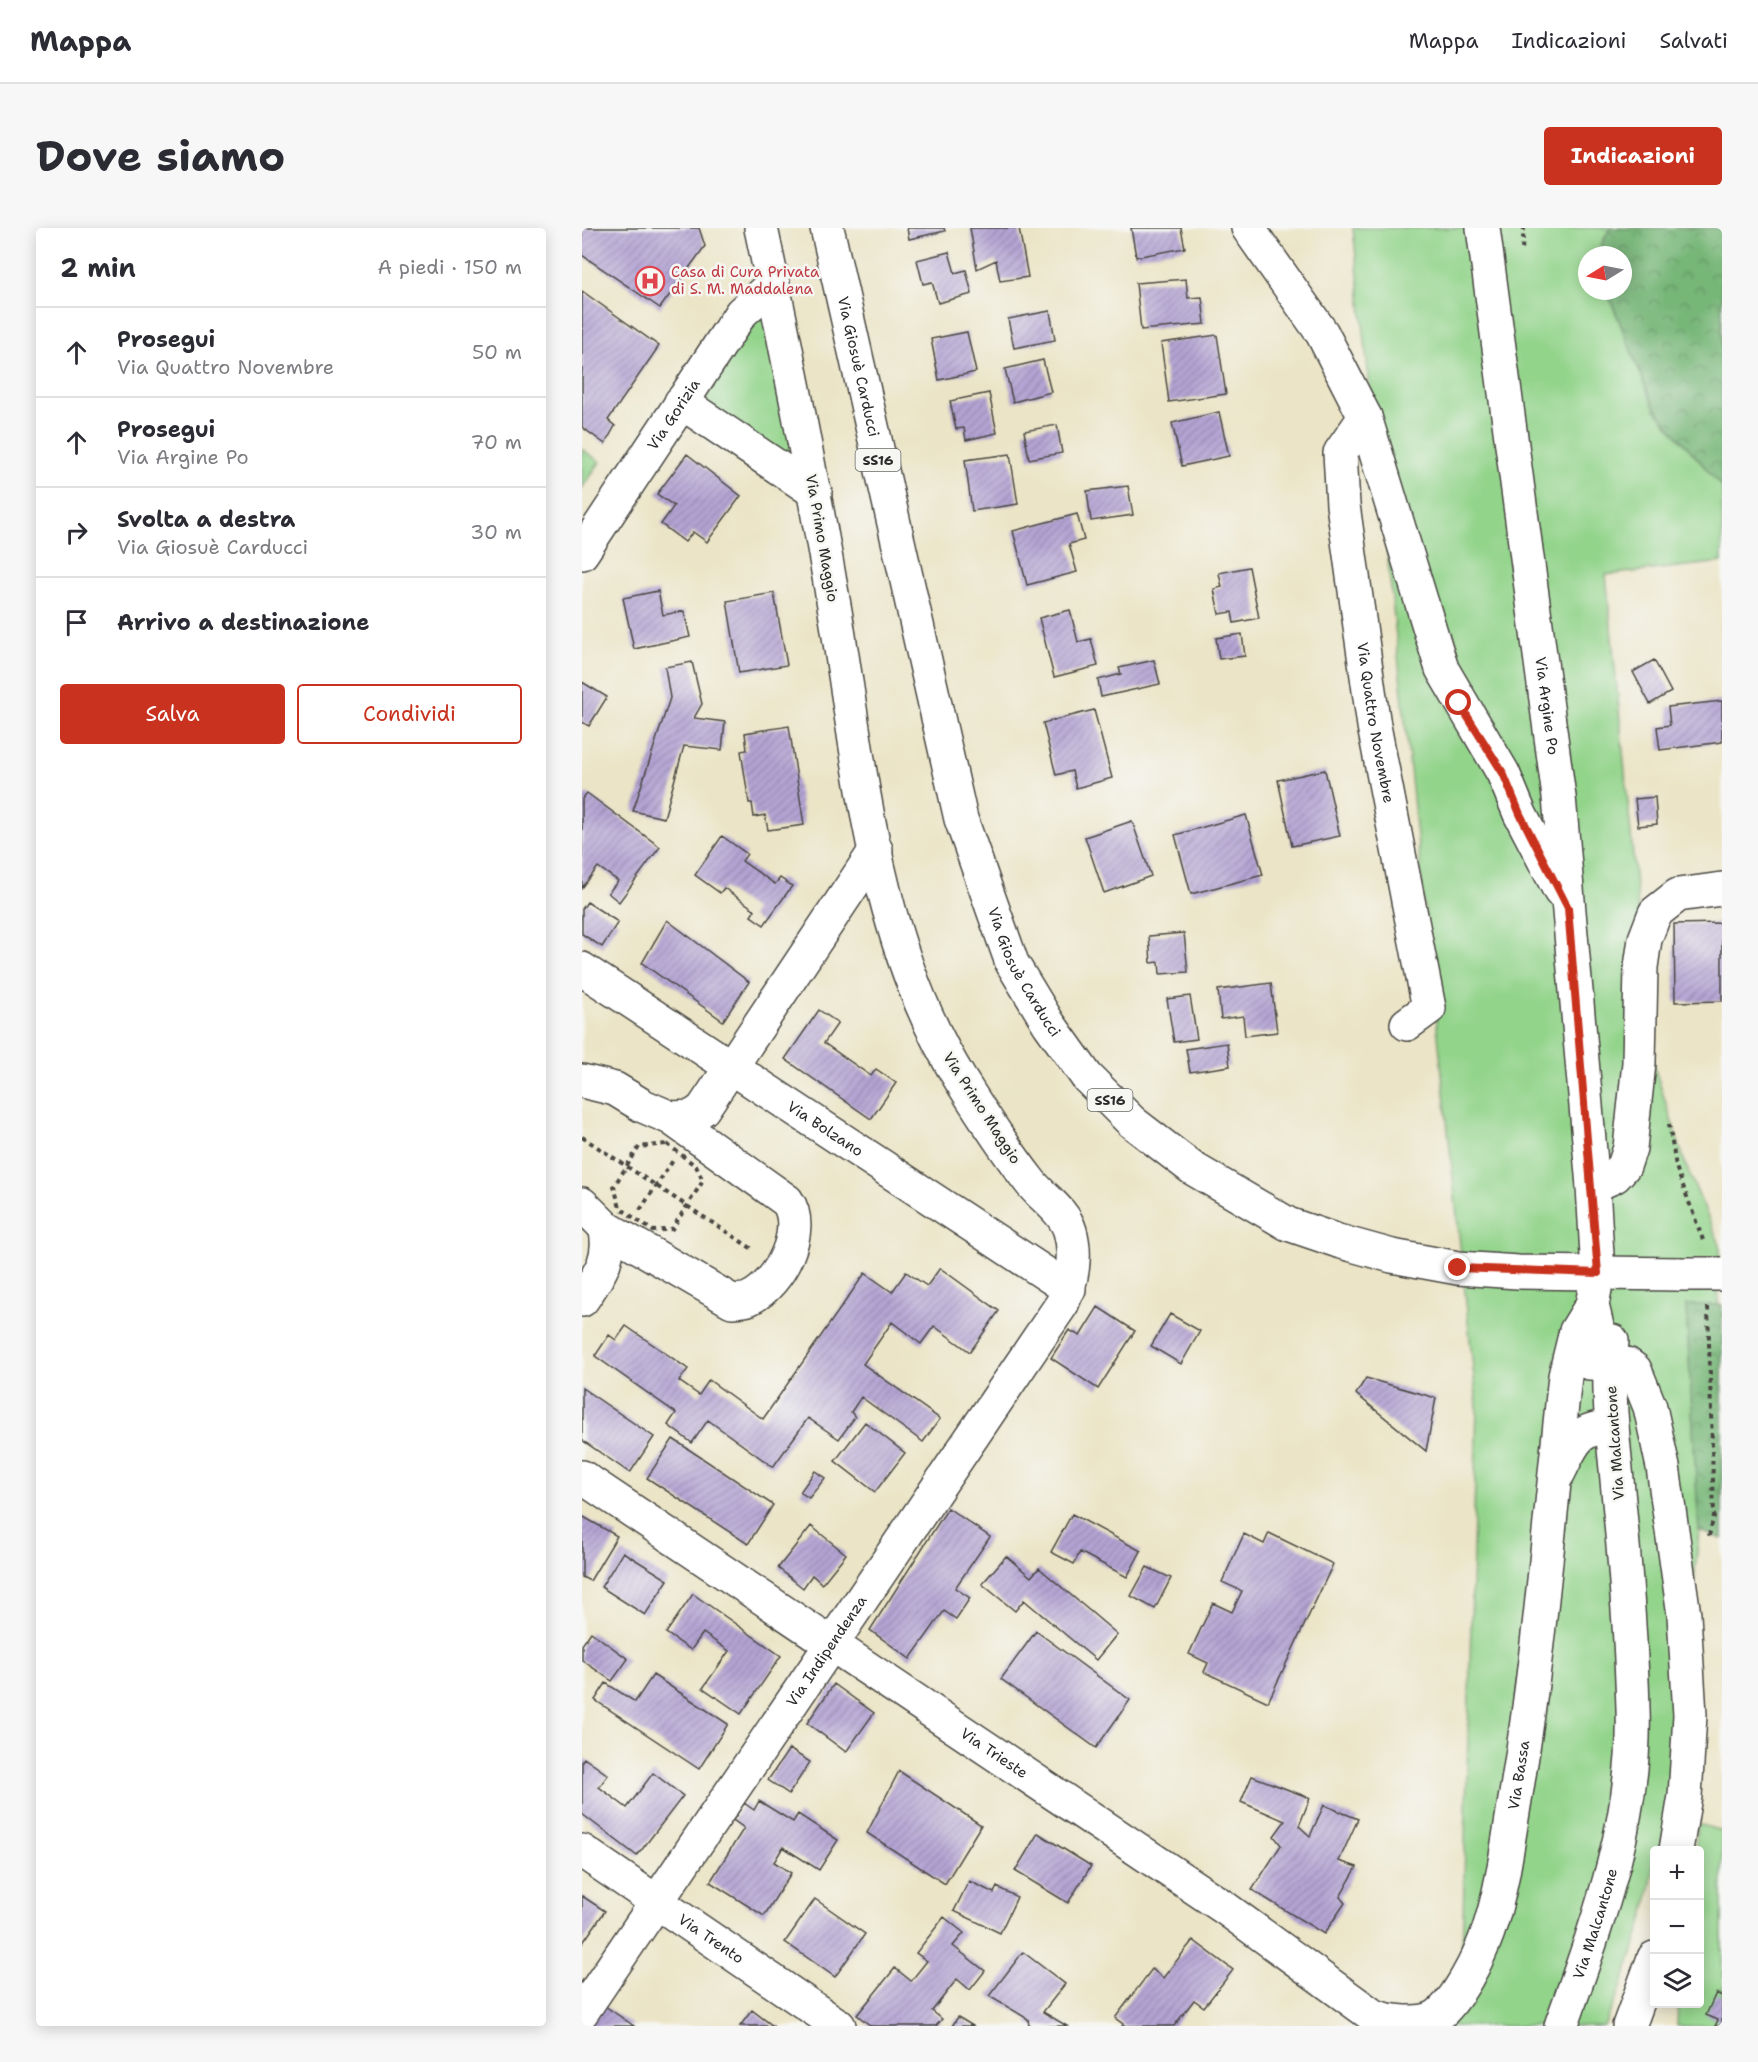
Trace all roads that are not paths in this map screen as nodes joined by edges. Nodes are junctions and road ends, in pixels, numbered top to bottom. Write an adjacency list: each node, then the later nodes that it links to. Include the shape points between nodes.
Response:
1 (761, 228): 5 (street, Via Primo Maggio)
2 (827, 228): 25 (street, Via Giosuè Carducci / SS16, via 961,819 1012,963 1087,1077 1132,1122 1192,1168 1288,1224 1392,1256 1458,1268)
3 (1248, 228): 7 (street, via 1322,333)
4 (1483, 228): 12 (street, Via Argine Po, via 1537,625)
5 (773, 284): 6 (street, Via Gorizia, via 741,313); 8 (street, Via Primo Maggio)
6 (681, 402): 8 (street); 9 (street, Via Gorizia)
7 (1365, 417): 12 (street, via 1442,669 1503,773); 14 (street, Via Quattro Novembre, via 1340,453 1343,505 1374,726 1429,1008)
8 (815, 492): 10 (street, Via Primo Maggio)
9 (582, 553)
10 (876, 850): 15 (street); 27 (street, Via Primo Maggio, via 895,931 941,1043 1014,1160 1064,1218 1071,1232 1073,1269)
11 (1722, 890): 20 (street, via 1678,896 1655,913 1645,939 1641,967 1639,1063 1630,1148 1624,1166 1615,1176)
12 (1568, 908): 20 (street, Via Argine Po)
13 (582, 969): 15 (street, Via Bolzano)
14 (1407, 1024)
15 (731, 1067): 17 (street); 27 (street, Via Bolzano)
16 (582, 1081): 18 (street, via 615,1089)
17 (703, 1110): 18 (street, via 692,1117); 19 (street, via 706,1130)
18 (671, 1118): 19 (street)
19 (718, 1151): 23 (street, via 787,1201 794,1211 796,1230 780,1267 755,1295 732,1301)
20 (1593, 1186): 25 (street, Via Argine Po)
21 (582, 1204): 22 (street)
22 (620, 1222): 23 (street); 24 (street, via 609,1242)
23 (650, 1256): 24 (street, via 630,1255)
24 (603, 1269): 28 (street)
25 (1598, 1273): 26 (street, Via Giosuè Carducci / SS16, bridge); 29 (street); 30 (street, via 1611,1304)
26 (1712, 1274)
27 (1069, 1289): 35 (street, Via Indipendenza)
28 (582, 1300)
29 (1592, 1305): 30 (street); 31 (street, Via Bassa, via 1576,1331)
30 (1609, 1364): 31 (street, via 1574,1365); 32 (street, Via Malcantone); 36 (street, Via Malcantone, via 1627,1364 1635,1370 1650,1407 1684,1615 1690,1723)
31 (1565, 1376): 34 (street, Via Bassa)
32 (1612, 1427): 34 (street, via 1594,1427 1584,1433 1574,1443); 43 (street, Via Malcantone, via 1634,1711 1630,1774 1606,1891)
33 (582, 1477): 35 (street, Via Trieste)
34 (1553, 1483): 41 (street, Via Bassa, via 1526,1735 1495,1910 1481,1950 1449,2004 1435,2018)
35 (832, 1643): 38 (street, Via Indipendenza); 41 (street, Via Trieste, via 1225,1908 1372,2015)
36 (1677, 1846)
37 (582, 1851): 38 (street, Via Trento)
38 (655, 1900): 40 (street, Via Indipendenza); 42 (street, Via Trento)
39 (1650, 1969): 44 (street)
40 (582, 2012)
41 (1408, 2024)
42 (839, 2026)
43 (1561, 2026)
44 (1629, 2026)

